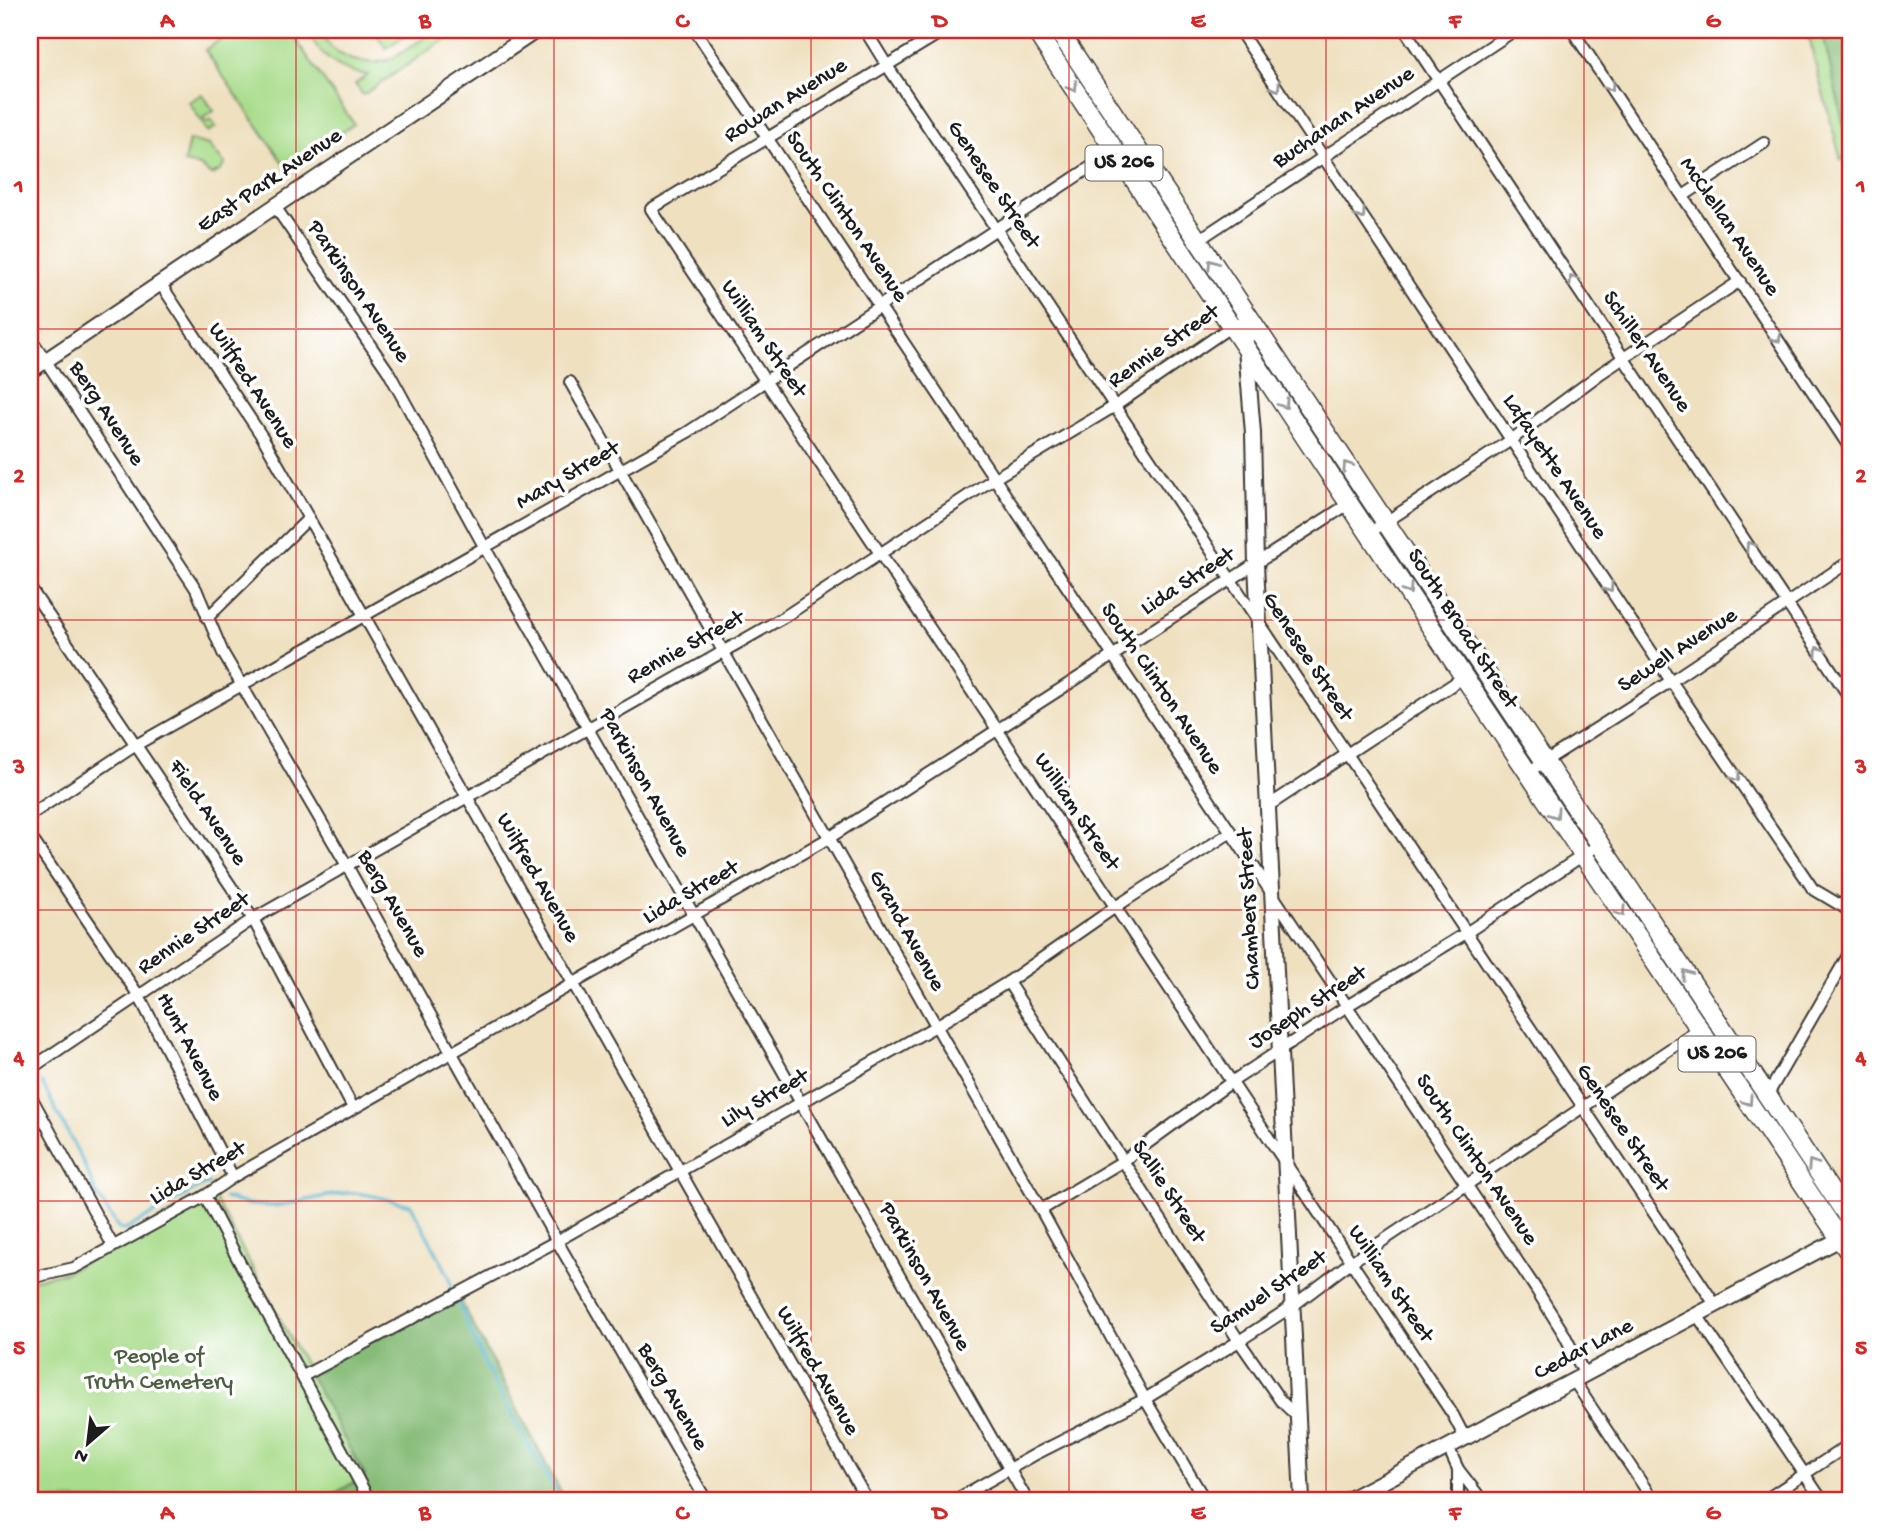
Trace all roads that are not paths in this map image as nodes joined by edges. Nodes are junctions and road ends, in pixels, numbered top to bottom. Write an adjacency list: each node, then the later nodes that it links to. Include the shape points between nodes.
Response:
1 (537, 30): 18 (street, East Park Avenue)
2 (695, 30): 13 (street, South Clinton Avenue)
3 (866, 30): 11 (street, Genesee Street)
4 (945, 30): 11 (street, Rowan Avenue)
5 (1035, 30): 15 (main road, South Broad Street / US 206, one-way to 15)
6 (1058, 30): 21 (main road, South Broad Street / US 206)
7 (1239, 30): 16 (street, Lafayette Avenue, one-way to 16)
8 (1405, 30): 12 (street, Schiller Avenue)
9 (1515, 30): 12 (street, Buchanan Avenue)
10 (1572, 30): 17 (street, McClellan Avenue, one-way to 17)
11 (886, 64): 13 (street, Rowan Avenue); 20 (street, Genesee Street)
12 (1439, 80): 16 (street, Buchanan Avenue); 29 (street, Schiller Avenue, one-way to 12)
13 (768, 138): 19 (street, Rowan Avenue); 25 (street, South Clinton Avenue)
14 (1764, 144): 17 (street)
15 (1115, 151): 20 (street, Mary Street); 24 (main road, South Broad Street / US 206)
16 (1323, 158): 21 (street, Buchanan Avenue); 35 (street, Lafayette Avenue, one-way to 35)
17 (1683, 196): 22 (street, McClellan Avenue)
18 (274, 205): 23 (street, East Park Avenue); 43 (street, Parkinson Avenue, via 388,372)
19 (651, 209): 32 (street, William Street)
20 (998, 229): 25 (street, Mary Street); 34 (street, Genesee Street)
21 (1197, 242): 24 (main road, South Broad Street / US 206, one-way to 21)
22 (1740, 281): 29 (street); 36 (street, McClellan Avenue, one-way to 36)
23 (160, 283): 30 (street, East Park Avenue); 40 (street, Wilfred Avenue, via 263,438)
24 (1220, 292): 26 (main road, South Broad Street / US 206)
25 (880, 306): 32 (street, Mary Street); 38 (street, South Clinton Avenue)
26 (1239, 320): 28 (main road, South Broad Street / US 206); 34 (street, Rennie Street); 41 (main road, South Broad Street / US 206, one-way to 26)
27 (30, 337): 30 (street, Berg Avenue)
28 (1246, 348): 39 (main road, South Broad Street / US 206, one-way to 39); 46 (street, Chambers Street)
29 (1624, 357): 35 (street); 49 (street, Schiller Avenue, one-way to 29)
30 (45, 360): 31 (street, East Park Avenue); 51 (street, Berg Avenue, via 196,589)
31 (30, 371)
32 (766, 380): 37 (street, Mary Street); 44 (street, William Street)
33 (569, 382): 37 (street, Grand Avenue)
34 (1115, 407): 38 (street, Rennie Street); 47 (street, Genesee Street)
35 (1511, 439): 41 (street); 56 (street, Lafayette Avenue, one-way to 56)
36 (1850, 448)
37 (620, 470): 43 (street, Mary Street); 53 (street, Grand Avenue)
38 (995, 478): 44 (street, Rennie Street); 54 (street, South Clinton Avenue)
39 (1350, 503): 42 (main road, South Broad Street / US 206); 46 (street, Lida Street)
40 (309, 518): 50 (street, Wilfred Avenue); 51 (street)
41 (1385, 523): 42 (street); 63 (main road, South Broad Street / US 206)
42 (1370, 533): 55 (main road, South Broad Street / US 206, one-way to 55)
43 (485, 548): 50 (street, Mary Street); 59 (street, Parkinson Avenue)
44 (880, 554): 53 (street, Rennie Street); 60 (street, William Street)
45 (1850, 561): 49 (street, Sewell Avenue)
46 (1256, 564): 47 (street, Lida Street); 52 (street, Chambers Street)
47 (1231, 580): 52 (street, Genesee Street); 54 (street, Lida Street)
48 (30, 588): 61 (street, Field Avenue)
49 (1787, 604): 56 (street, Sewell Avenue); 58 (street, Schiller Avenue, one-way to 49)
50 (364, 616): 57 (street, Mary Street); 65 (street, Wilfred Avenue)
51 (207, 618): 57 (street, Berg Avenue)
52 (1259, 622): 62 (street, Genesee Street); 66 (street, Chambers Street)
53 (723, 652): 59 (street, Rennie Street); 70 (street, Grand Avenue)
54 (1113, 655): 60 (street, Lida Street); 68 (street, South Clinton Avenue)
55 (1464, 677): 62 (street); 64 (main road, South Broad Street / US 206)
56 (1671, 681): 63 (street, Sewell Avenue); 76 (street, Lafayette Avenue, one-way to 76, via 1813,889)
57 (241, 684): 61 (street, Mary Street); 73 (street, Berg Avenue)
58 (1850, 698)
59 (589, 727): 65 (street, Rennie Street); 77 (street, Parkinson Avenue)
60 (996, 731): 70 (street, Lida Street); 75 (street, William Street)
61 (136, 745): 67 (street, Mary Street); 78 (street, Field Avenue)
62 (1347, 754): 66 (street); 79 (street, Genesee Street)
63 (1544, 762): 64 (street, Sewell Avenue); 71 (main road, South Broad Street / US 206)
64 (1528, 772): 72 (main road, South Broad Street / US 206, one-way to 72)
65 (467, 796): 73 (street, Rennie Street); 82 (street, Wilfred Avenue)
66 (1268, 806): 74 (street, Chambers Street)
67 (30, 815)
68 (1231, 832): 74 (street, South Clinton Avenue); 75 (street, Lily Street)
69 (30, 836): 83 (street, Hunt Avenue)
70 (829, 838): 77 (street, Lida Street); 85 (street, Grand Avenue)
71 (1600, 844): 72 (street, Joseph Street); 92 (main road, South Broad Street / US 206, one-way to 71)
72 (1583, 855): 79 (street, Joseph Street); 86 (main road, South Broad Street / US 206, one-way to 86)
73 (346, 864): 78 (street, Rennie Street); 88 (street, Berg Avenue)
74 (1272, 893): 84 (street, South Clinton Avenue); 87 (street, Chambers Street)
75 (1114, 908): 81 (street, Lily Street); 90 (street, William Street)
76 (1850, 911)
77 (695, 915): 82 (street, Lida Street); 93 (street, Parkinson Avenue)
78 (253, 919): 83 (street, Rennie Street); 95 (street, Field Avenue)
79 (1465, 933): 84 (street, Joseph Street); 94 (street, Genesee Street)
80 (1850, 952): 92 (street)
81 (1008, 982): 85 (street, Lily Street); 96 (street, Sallie Street)
82 (573, 984): 88 (street, Lida Street); 98 (street, Wilfred Avenue)
83 (139, 996): 89 (street, Rennie Street); 99 (street, Hunt Avenue)
84 (1347, 1006): 87 (street, Joseph Street); 100 (street, South Clinton Avenue)
85 (936, 1026): 93 (street, Lily Street); 102 (street, Grand Avenue)
86 (1700, 1029): 94 (street, Samuel Street); 106 (main road, South Broad Street / US 206, one-way to 106)
87 (1279, 1051): 90 (street, Joseph Street); 97 (street, Chambers Street)
88 (452, 1052): 95 (street, Lida Street); 104 (street, Berg Avenue)
89 (30, 1069)
90 (1230, 1083): 96 (street, Joseph Street); 97 (street, William Street)
91 (30, 1095): 105 (street)
92 (1767, 1096): 103 (main road, South Broad Street / US 206, one-way to 92)
93 (801, 1102): 98 (street, Lily Street); 121 (street, Parkinson Avenue)
94 (1583, 1107): 100 (street, Samuel Street); 110 (street, Genesee Street)
95 (353, 1108): 99 (street, Lida Street)
96 (1123, 1161): 102 (street, Joseph Street); 112 (street, Sallie Street)
97 (1286, 1166): 107 (street, William Street); 109 (street, Chambers Street)
98 (680, 1172): 104 (street, Lily Street); 125 (street, Wilfred Avenue)
99 (233, 1177): 101 (street, Lida Street)
100 (1466, 1185): 107 (street, Samuel Street); 114 (street, South Clinton Avenue, via 1564,1334)
101 (205, 1196): 105 (street, Lida Street); 113 (street)
102 (1041, 1210): 115 (street, Grand Avenue)
103 (1850, 1220)
104 (557, 1241): 113 (street, Lily Street); 124 (street, Berg Avenue)
105 (113, 1246): 108 (street, Lida Street, via 74,1268)
106 (1845, 1246): 110 (street, Cedar Lane)
107 (1350, 1262): 109 (street, Samuel Street); 117 (street, William Street)
108 (30, 1278)
109 (1294, 1305): 112 (street, Samuel Street); 116 (street, Chambers Street)
110 (1716, 1306): 111 (street, Cedar Lane)
111 (1697, 1315): 114 (street, Cedar Lane); 122 (street)
112 (1239, 1340): 115 (street, Samuel Street); 116 (street, Sallie Street, via 1280,1400)
113 (303, 1376): 123 (street)
114 (1580, 1378): 117 (street, Cedar Lane); 133 (street, South Clinton Avenue)
115 (1145, 1399): 121 (street, Samuel Street); 128 (street, Grand Avenue)
116 (1300, 1419): 129 (street, Chambers Street)
117 (1465, 1438): 119 (street, Cedar Lane)
118 (1850, 1444): 122 (street)
119 (1448, 1447): 120 (street); 130 (street, Cedar Lane)
120 (1458, 1469): 131 (street); 132 (street)
121 (1009, 1470): 126 (street, Samuel Street); 127 (street, Parkinson Avenue)
122 (1805, 1474): 134 (street); 135 (street)
123 (369, 1500)
124 (706, 1500)
125 (867, 1500)
126 (955, 1500)
127 (1027, 1500)
128 (1205, 1500)
129 (1302, 1500)
130 (1348, 1500)
131 (1458, 1500)
132 (1482, 1500)
133 (1653, 1500)
134 (1765, 1500)
135 (1822, 1500)

